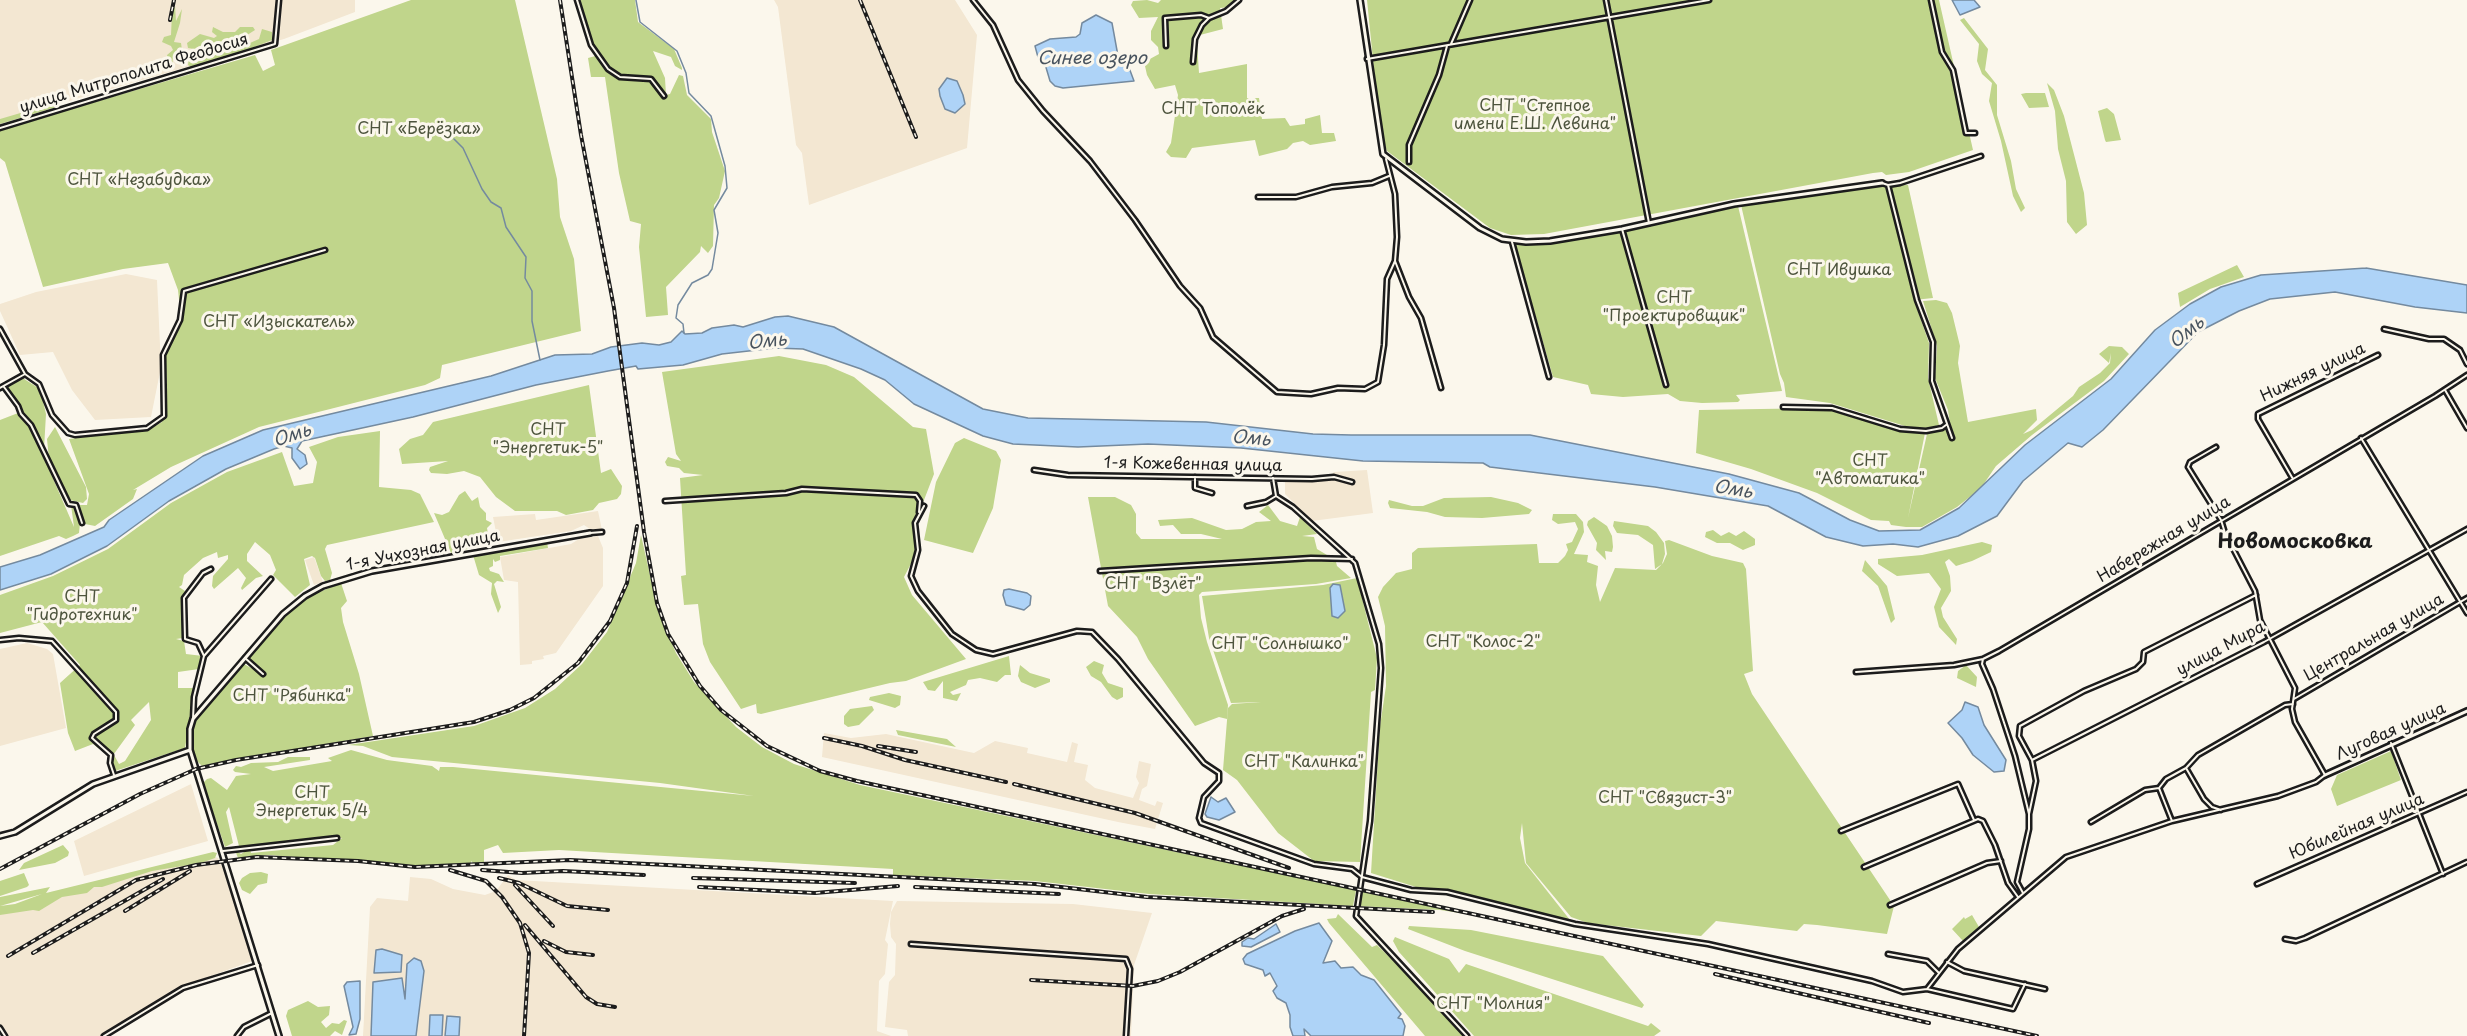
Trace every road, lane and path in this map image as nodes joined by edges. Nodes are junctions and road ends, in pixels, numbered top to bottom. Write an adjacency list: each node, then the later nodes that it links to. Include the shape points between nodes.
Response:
1 (279, 0): 17 (street, улица Митрополита Феодосия, via 275,44)
2 (577, 0): 16 (street, via 591,45 608,69 620,77 651,79)
3 (973, 0): 30 (street, via 993,25 1018,80 1090,160 1200,308 1213,337 1272,390 1311,394 1338,388 1365,389 1378,382 1387,279)
4 (1239, 0): 10 (street)
5 (1360, 0): 14 (street)
6 (1470, 0): 13 (street)
7 (1606, 0): 11 (street)
8 (1709, 0): 11 (street)
9 (1931, 0): 18 (street, via 1942,51 1953,70 1966,133)
10 (1209, 18): 12 (street, via 1165,18); 15 (street, via 1195,39)
11 (1610, 18): 13 (street); 26 (street)
12 (1166, 46)
13 (1449, 46): 14 (street); 21 (street, via 1409,145)
14 (1367, 59): 20 (street, via 1380,147)
15 (1193, 62)
16 (664, 96)
17 (0, 128)
18 (1975, 133)
19 (1981, 156): 24 (street)
20 (1386, 159): 22 (street); 28 (street, via 1480,228)
21 (1409, 162)
22 (1389, 176): 25 (street, via 1372,183 1332,187 1296,197); 30 (street, via 1396,201)
23 (1882, 183): 24 (street); 26 (street, via 1734,204)
24 (1888, 185): 43 (street, via 1917,300 1933,342 1932,381)
25 (1258, 197)
26 (1649, 223): 27 (street)
27 (1622, 229): 28 (street, via 1550,241); 38 (street)
28 (1512, 242): 37 (street)
29 (325, 250): 35 (street, via 184,291 178,326 163,355 164,416 147,428 71,435 56,422 39,384)
30 (1395, 261): 40 (street, via 1421,318)
31 (0, 329): 35 (street)
32 (2384, 329): 34 (street, via 2444,339 2463,352)
33 (2378, 355): 51 (street, Нижняя улица, via 2259,413 2258,419)
34 (2467, 364)
35 (25, 374): 39 (street)
36 (2467, 375): 41 (street, Набережная улица)
37 (1549, 377)
38 (1666, 385)
39 (2, 388): 60 (street, via 32,424 69,504 76,505)
40 (1442, 388)
41 (2445, 390): 44 (street); 46 (street, Набережная улица)
42 (1783, 407): 43 (street, via 1832,408 1900,429 1926,431)
43 (1946, 425): 45 (street)
44 (2467, 428)
45 (1952, 438)
46 (2361, 438): 51 (street, Набережная улица); 64 (street)
47 (2216, 447): 59 (street, via 2188,467)
48 (1034, 470): 49 (street, 1-я Кожевенная улица, via 1068,475)
49 (1195, 477): 50 (street, 1-я Кожевенная улица); 53 (street, via 1195,488)
50 (1273, 478): 52 (street, 1-я Кожевенная улица, via 1334,477); 54 (street)
51 (2293, 479): 59 (street, Набережная улица)
52 (1352, 482)
53 (1212, 493)
54 (1276, 496): 57 (street); 65 (street)
55 (665, 501): 58 (street, via 802,489 916,495)
56 (924, 506): 58 (street)
57 (1247, 506)
58 (919, 512): 106 (street, via 915,523 918,550 912,572 914,583 961,642 993,654 1077,631 1092,632 1204,763 1219,773 1219,782 1204,797 1199,818 1202,823 1322,866 1352,868)
59 (2221, 520): 69 (street); 77 (street, Набережная улица)
60 (82, 524)
61 (2467, 529): 64 (street, улица Мира)
62 (602, 532): 63 (street, 1-я Учхозная улица)
63 (591, 533): 76 (street, 1-я Учхозная улица, via 340,579 296,602)
64 (2430, 550): 71 (street); 73 (street, улица Мира)
65 (1352, 559): 67 (street); 106 (street, via 1372,612 1381,668)
66 (211, 568): 75 (street, via 184,598 185,639 198,643)
67 (1100, 571)
68 (271, 579): 75 (street)
69 (2256, 595): 73 (street, via 2260,620); 86 (street, via 2144,652 2143,662 2136,669 2084,691 2020,726 2019,736)
70 (2467, 598): 71 (street, Центральная улица)
71 (2461, 602): 72 (street); 80 (street, Центральная улица)
72 (2467, 613)
73 (2269, 638): 80 (street, via 2293,682); 86 (street, улица Мира)
74 (0, 640): 88 (street, via 19,638 54,643 116,712 116,720 92,738 111,755)
75 (204, 656): 83 (street)
76 (245, 658): 79 (street); 83 (street, 1-я Учхозная улица)
77 (1983, 659): 78 (street, Набережная улица, via 1954,666); 93 (street, via 2015,756)
78 (1856, 672)
79 (263, 674)
80 (2294, 699): 81 (street)
81 (2293, 704): 87 (street, via 2231,735); 89 (street, via 2295,722)
82 (2467, 711): 84 (street, Луговая улица)
83 (193, 719): 85 (street)
84 (2391, 743): 89 (street, Луговая улица); 94 (street)
85 (190, 750): 88 (street); 101 (street)
86 (2032, 760): 93 (street, via 2036,781)
87 (2187, 768): 90 (street, via 2171,775); 92 (street, via 2204,800)
88 (114, 775): 99 (street, via 15,832)
89 (2325, 775): 92 (street, via 2278,796)
90 (2159, 788): 96 (street); 97 (street, via 2145,790)
91 (2467, 792): 94 (street, Юбилейная улица)
92 (2222, 810): 96 (street)
93 (2029, 814): 108 (street, via 2017,882)
94 (2419, 814): 105 (street); 107 (street, Юбилейная улица)
95 (1974, 820): 98 (street, via 1958,784); 102 (street, via 1983,820); 104 (street)
96 (2172, 821): 108 (street, via 2066,857)
97 (2091, 822)
98 (1841, 831)
99 (0, 836)
100 (337, 838): 101 (street)
101 (223, 851): 115 (street)
102 (2001, 861): 109 (street, via 2008,883); 110 (street, via 1987,863)
103 (2467, 862): 105 (street)
104 (1864, 867)
105 (2443, 874): 111 (street, via 2305,938)
106 (1362, 877): 118 (street, via 1411,890 1447,892 1575,924 1708,944 1872,981 1899,992); 127 (street, via 1355,909 1358,920)
107 (2257, 884)
108 (2023, 893): 109 (street)
109 (2018, 897): 114 (street, via 1973,934)
110 (1890, 905)
111 (2285, 939)
112 (911, 944): 126 (street, via 1125,959 1130,969)
113 (1888, 954): 116 (street, via 1927,961)
114 (1947, 962): 116 (street); 117 (street, via 1964,971)
115 (258, 965): 120 (street); 123 (street, via 183,988)
116 (1939, 973): 118 (street)
117 (2025, 984): 118 (street, via 2013,1009); 119 (street)
118 (1927, 989)
119 (2045, 989)
120 (272, 1013): 124 (street, via 244,1027); 125 (street)
121 (0, 1028): 122 (street)
122 (5, 1036)
123 (104, 1036)
124 (237, 1036)
125 (279, 1036)
126 (1126, 1036)
127 (1467, 1036)

